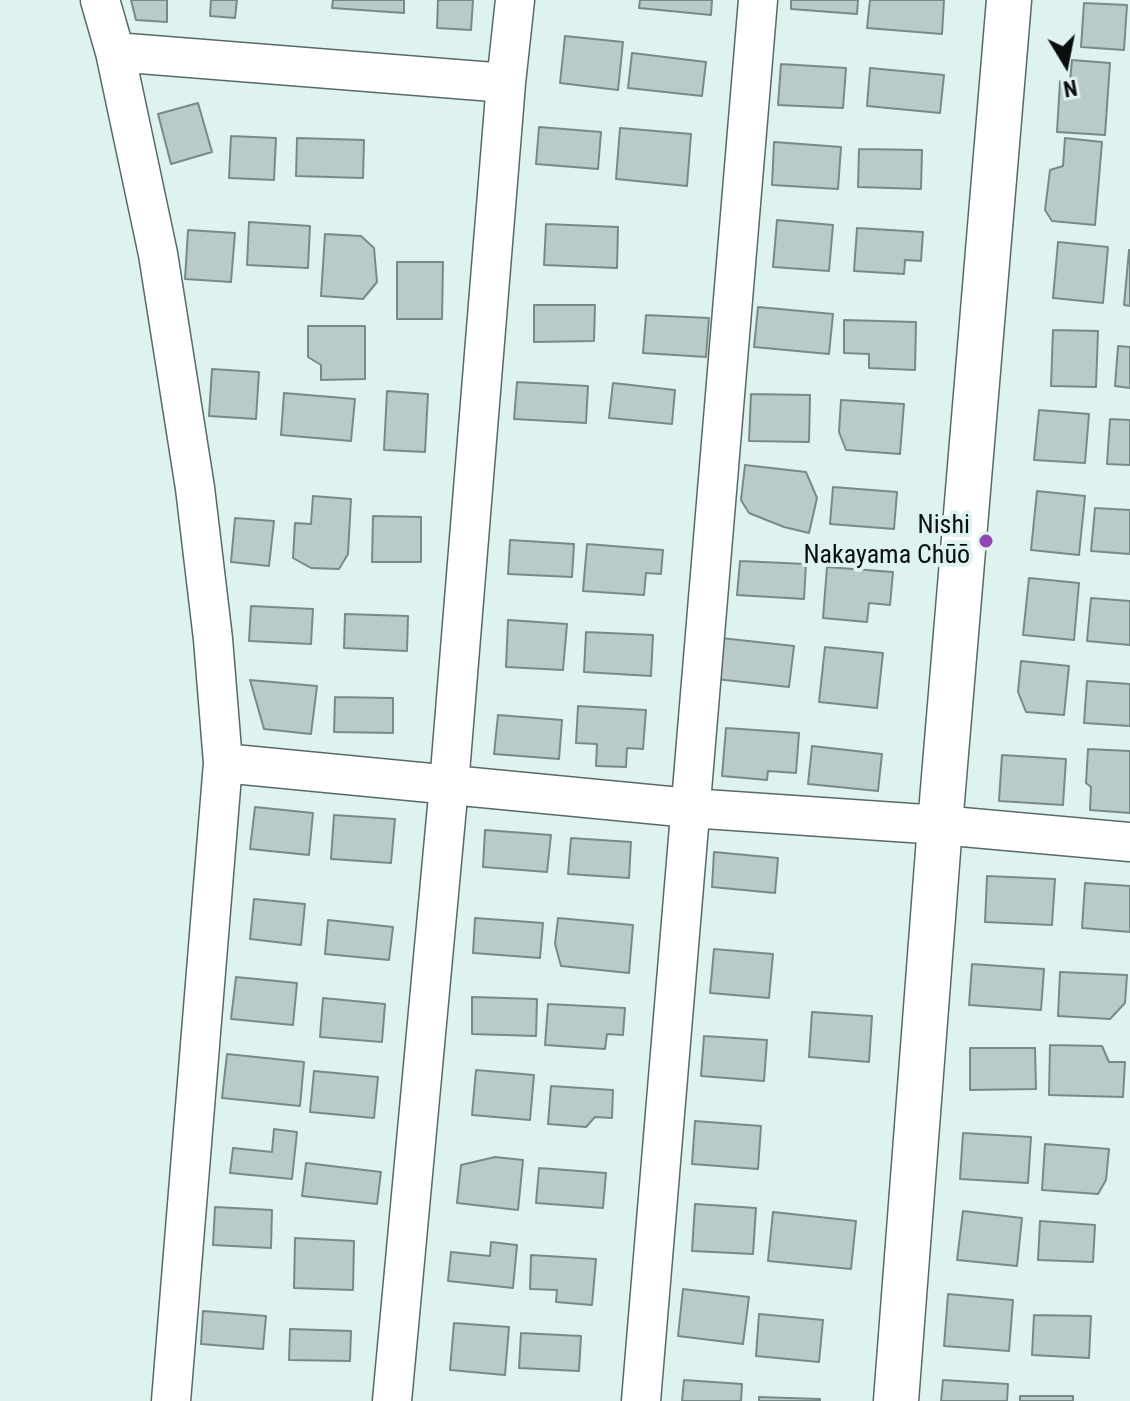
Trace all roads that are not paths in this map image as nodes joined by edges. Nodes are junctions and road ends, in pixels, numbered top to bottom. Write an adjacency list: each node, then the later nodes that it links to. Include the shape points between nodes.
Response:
1 (100, 0): 5 (street)
2 (515, 0): 6 (street)
3 (758, 0): 9 (street)
4 (1009, 0): 10 (street)
5 (115, 52): 6 (street); 7 (street, via 158,254 195,488)
6 (506, 83): 8 (street)
7 (223, 763): 8 (street); 12 (street)
8 (449, 785): 9 (street); 13 (street)
9 (690, 808): 10 (street); 14 (street)
10 (940, 825): 11 (street); 15 (street)
11 (1130, 842)
12 (171, 1401)
13 (392, 1401)
14 (641, 1401)
15 (896, 1401)

